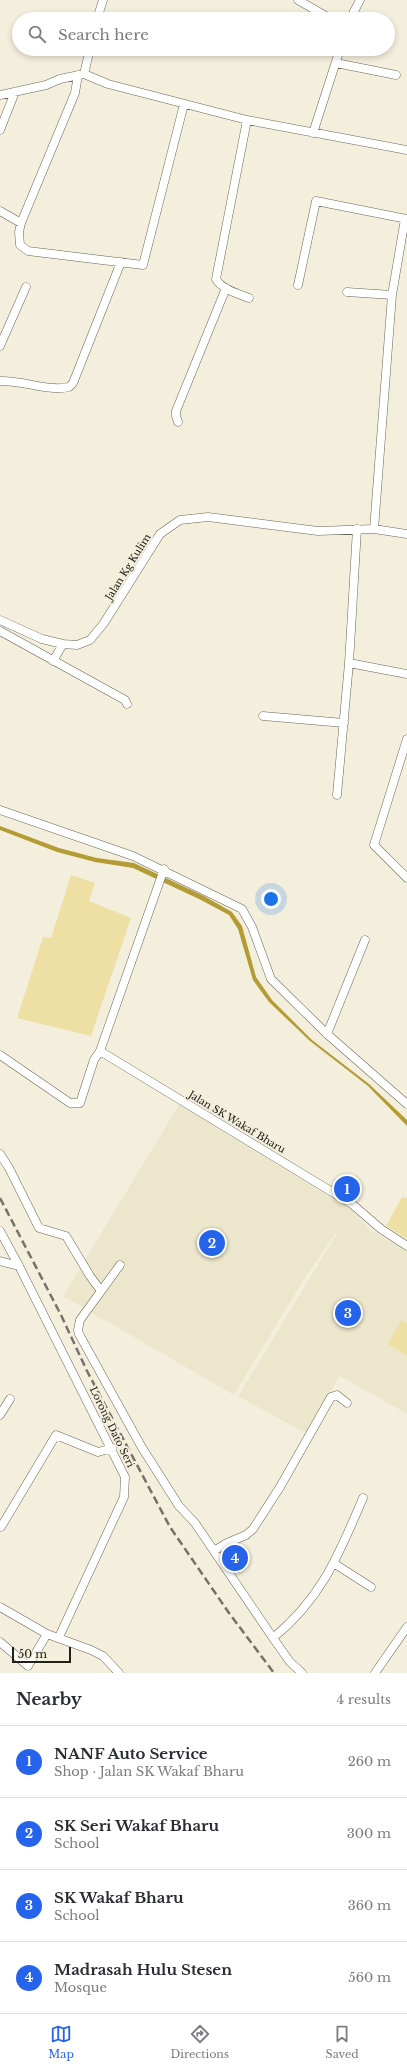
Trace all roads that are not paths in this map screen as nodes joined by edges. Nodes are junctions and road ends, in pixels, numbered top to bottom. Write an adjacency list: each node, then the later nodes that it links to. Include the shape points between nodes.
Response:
1 (103, 0): 4 (street)
2 (298, 0): 5 (street)
3 (360, 0): 6 (street)
4 (99, 12)
5 (319, 12)
6 (354, 12)
7 (88, 56): 10 (street)
8 (338, 56): 9 (street)
9 (336, 63): 11 (street); 17 (street)
10 (81, 75): 12 (street, via 60,79 46,86); 14 (street); 21 (street)
11 (396, 75)
12 (14, 92): 13 (street); 16 (street)
13 (0, 95)
14 (184, 104): 15 (street); 22 (street, via 144,265)
15 (247, 120): 17 (street); 25 (street, via 216,279)
16 (0, 130)
17 (313, 133): 18 (street)
18 (407, 150)
19 (0, 211): 21 (street)
20 (406, 219): 23 (street, via 316,201); 27 (street)
21 (21, 223): 22 (street, via 18,241 23,249 28,251)
22 (121, 262): 30 (street, via 73,383 69,387 51,388)
23 (298, 286)
24 (26, 287): 29 (street)
25 (226, 288): 28 (street); 31 (street, via 176,411)
26 (347, 292): 27 (street)
27 (392, 295): 33 (street)
28 (249, 298)
29 (0, 346)
30 (0, 381)
31 (178, 422)
32 (357, 529): 33 (street, Jalan Kg Kulim); 37 (street, Jalan Kg Kulim, via 318,531 208,517 180,520 160,534 104,623 90,640 77,645); 39 (street)
33 (374, 529): 34 (street, Jalan Kg Kulim)
34 (407, 534)
35 (0, 620): 37 (street, Jalan Kg Kulim, via 42,639)
36 (0, 631): 38 (street)
37 (63, 644): 38 (street)
38 (53, 661): 41 (street)
39 (349, 663): 40 (street); 43 (street)
40 (407, 674)
41 (127, 704)
42 (263, 716): 43 (street)
43 (344, 723): 45 (street)
44 (407, 739): 48 (street, via 374,845)
45 (337, 795)
46 (0, 810): 47 (street, via 133,856)
47 (163, 872): 50 (street, via 242,909 252,927 271,979); 51 (street)
48 (407, 878)
49 (365, 940): 50 (street)
50 (327, 1034): 53 (street)
51 (100, 1051): 52 (street, via 94,1060 80,1104 70,1103); 56 (street, Jalan SK Wakaf Bharu, via 352,1204 381,1229)
52 (0, 1054)
53 (407, 1104)
54 (0, 1154): 60 (street, via 38,1228 66,1236)
55 (0, 1231): 59 (street, Lorong Dato Seri)
56 (407, 1246)
57 (0, 1261): 59 (street)
58 (120, 1265): 60 (street)
59 (19, 1266): 64 (street, Lorong Dato Seri)
60 (101, 1291): 67 (street, via 80,1320 79,1334 141,1446 179,1506 195,1522)
61 (10, 1399): 63 (street)
62 (347, 1403): 67 (street, via 337,1395 331,1397 280,1488 253,1529)
63 (0, 1415)
64 (112, 1448): 66 (street, via 98,1452 56,1435); 73 (street, Lorong Dato Seri, via 126,1477 124,1497)
65 (363, 1498): 68 (street)
66 (1, 1527)
67 (214, 1551): 74 (street)
68 (335, 1564): 69 (street); 74 (street, via 316,1594 288,1626)
69 (371, 1587)
70 (0, 1608): 72 (street)
71 (407, 1627): 78 (street)
72 (47, 1634): 73 (street); 75 (street, via 28,1666)
73 (59, 1637): 76 (street, via 103,1656)
74 (273, 1638): 77 (street, via 290,1662)
75 (0, 1642)
76 (118, 1673)
77 (302, 1673)
78 (376, 1673)

